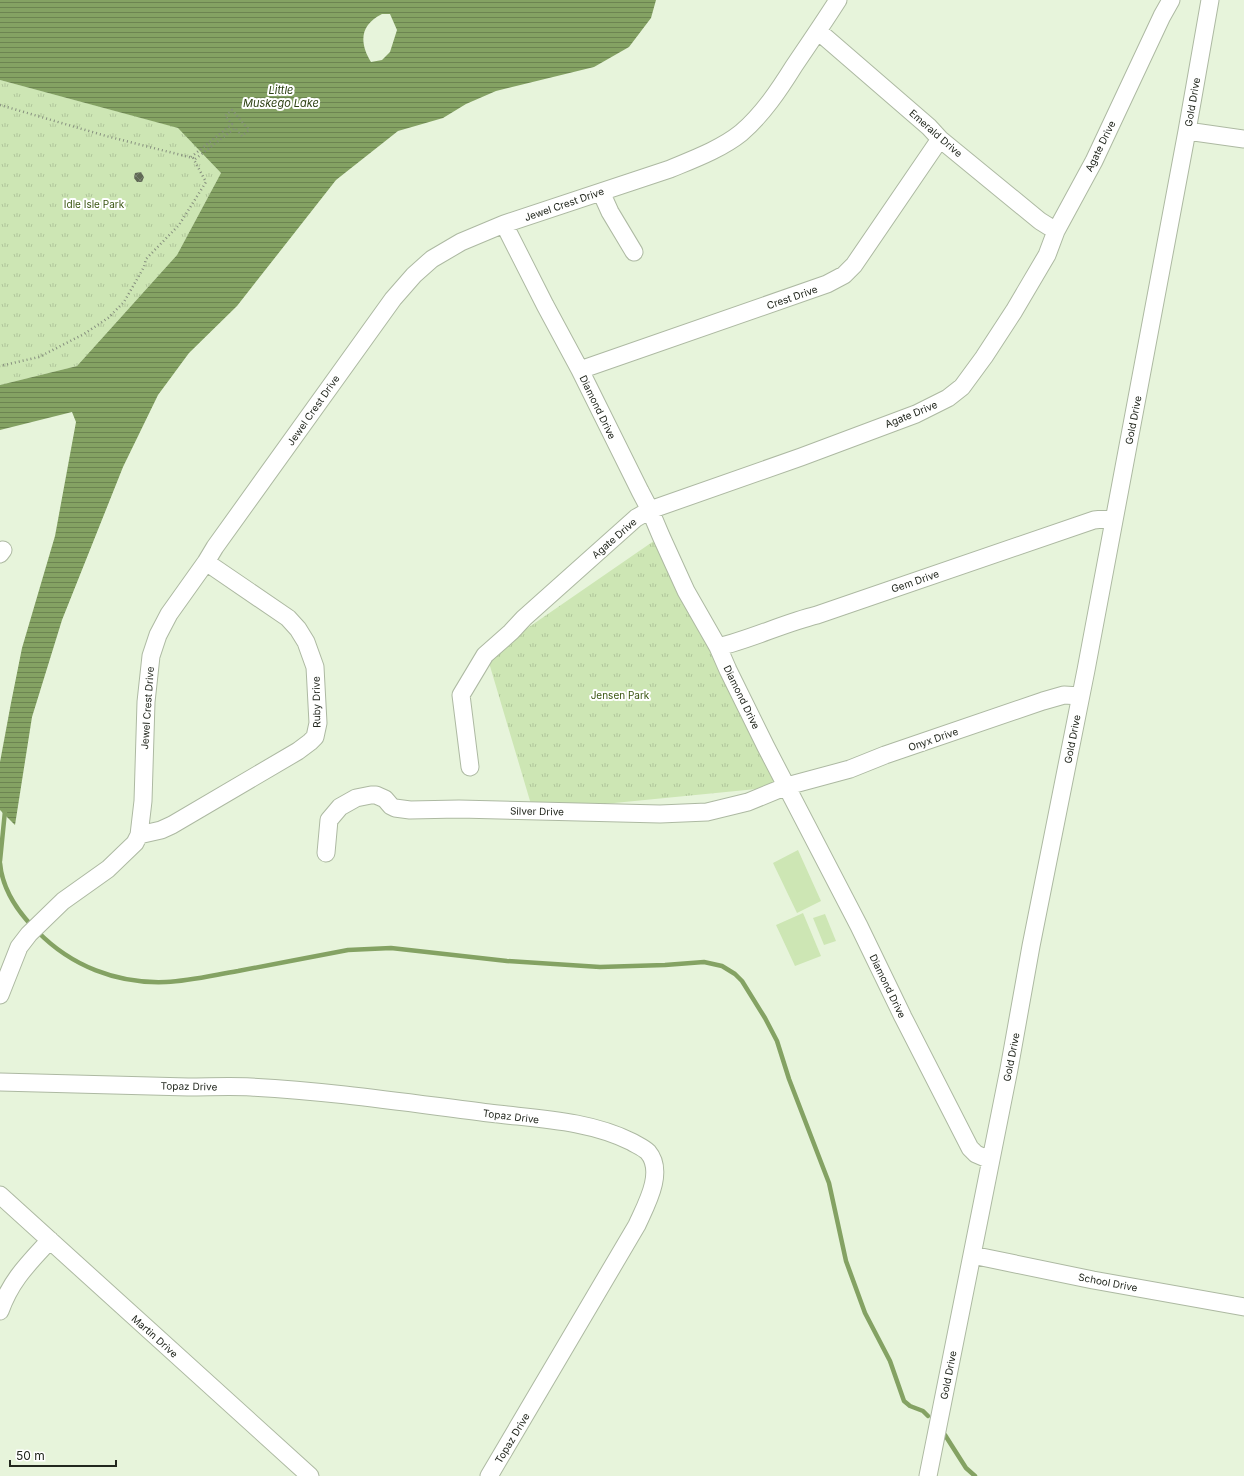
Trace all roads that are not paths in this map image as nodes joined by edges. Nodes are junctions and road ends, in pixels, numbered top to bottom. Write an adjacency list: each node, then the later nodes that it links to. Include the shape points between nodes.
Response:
1 (838, 0): 4 (street, Jewel Crest Drive)
2 (1171, 0): 10 (street, Agate Drive, via 1094,161)
3 (1210, 0): 5 (street, Gold Drive)
4 (818, 31): 6 (street, Emerald Drive); 8 (street, Jewel Crest Drive, via 776,93 740,134 697,158)
5 (1187, 130): 7 (street); 14 (street, Gold Drive)
6 (940, 139): 10 (street, Emerald Drive); 12 (street, Crest Drive, via 854,265 844,275 820,287)
7 (1244, 139)
8 (601, 192): 9 (street, Jewel Crest Drive); 11 (street)
9 (504, 224): 12 (street, Diamond Drive); 15 (street, Jewel Crest Drive, via 461,242 432,259 393,298)
10 (1056, 232): 13 (street, Agate Drive, via 1029,286 984,357 962,387 948,398 916,414)
11 (634, 252)
12 (580, 370): 13 (street, Diamond Drive)
13 (650, 510): 16 (street, Diamond Drive, via 686,591); 18 (street, Agate Drive, via 636,518 596,553 485,655 460,695)
14 (1113, 518): 16 (street, Gem Drive, via 1094,520); 17 (street, Gold Drive)
15 (206, 562): 20 (street, Jewel Crest Drive, via 169,614 151,656); 20 (street, Ruby Drive, via 288,618 298,629 315,667 318,723 315,737 298,751 172,825)
16 (718, 647): 19 (street, Diamond Drive)
17 (1080, 696): 19 (street, Onyx Drive, via 1064,695 1043,701 850,769); 24 (street, Gold Drive)
18 (470, 767)
19 (787, 786): 21 (street, Silver Drive, via 748,802 708,812 660,814 410,810 395,808 385,799 371,795 356,798 340,807 329,820); 24 (street, Diamond Drive, via 970,1148 976,1154)
20 (139, 835): 22 (street, Jewel Crest Drive, via 118,861 63,902 19,947)
21 (326, 854)
22 (0, 995)
23 (0, 1082): 31 (street, Topaz Drive, via 249,1087 404,1101 592,1127 622,1137 648,1151 653,1161 654,1184 637,1225)
24 (990, 1160): 27 (street, Gold Drive)
25 (0, 1195): 26 (street, Martin Drive)
26 (50, 1240): 29 (street, via 15,1280 6,1294); 30 (street, Martin Drive)
27 (972, 1255): 28 (street, School Drive); 32 (street, Gold Drive)
28 (1244, 1307)
29 (0, 1311)
30 (310, 1476)
31 (489, 1476)
32 (928, 1476)

